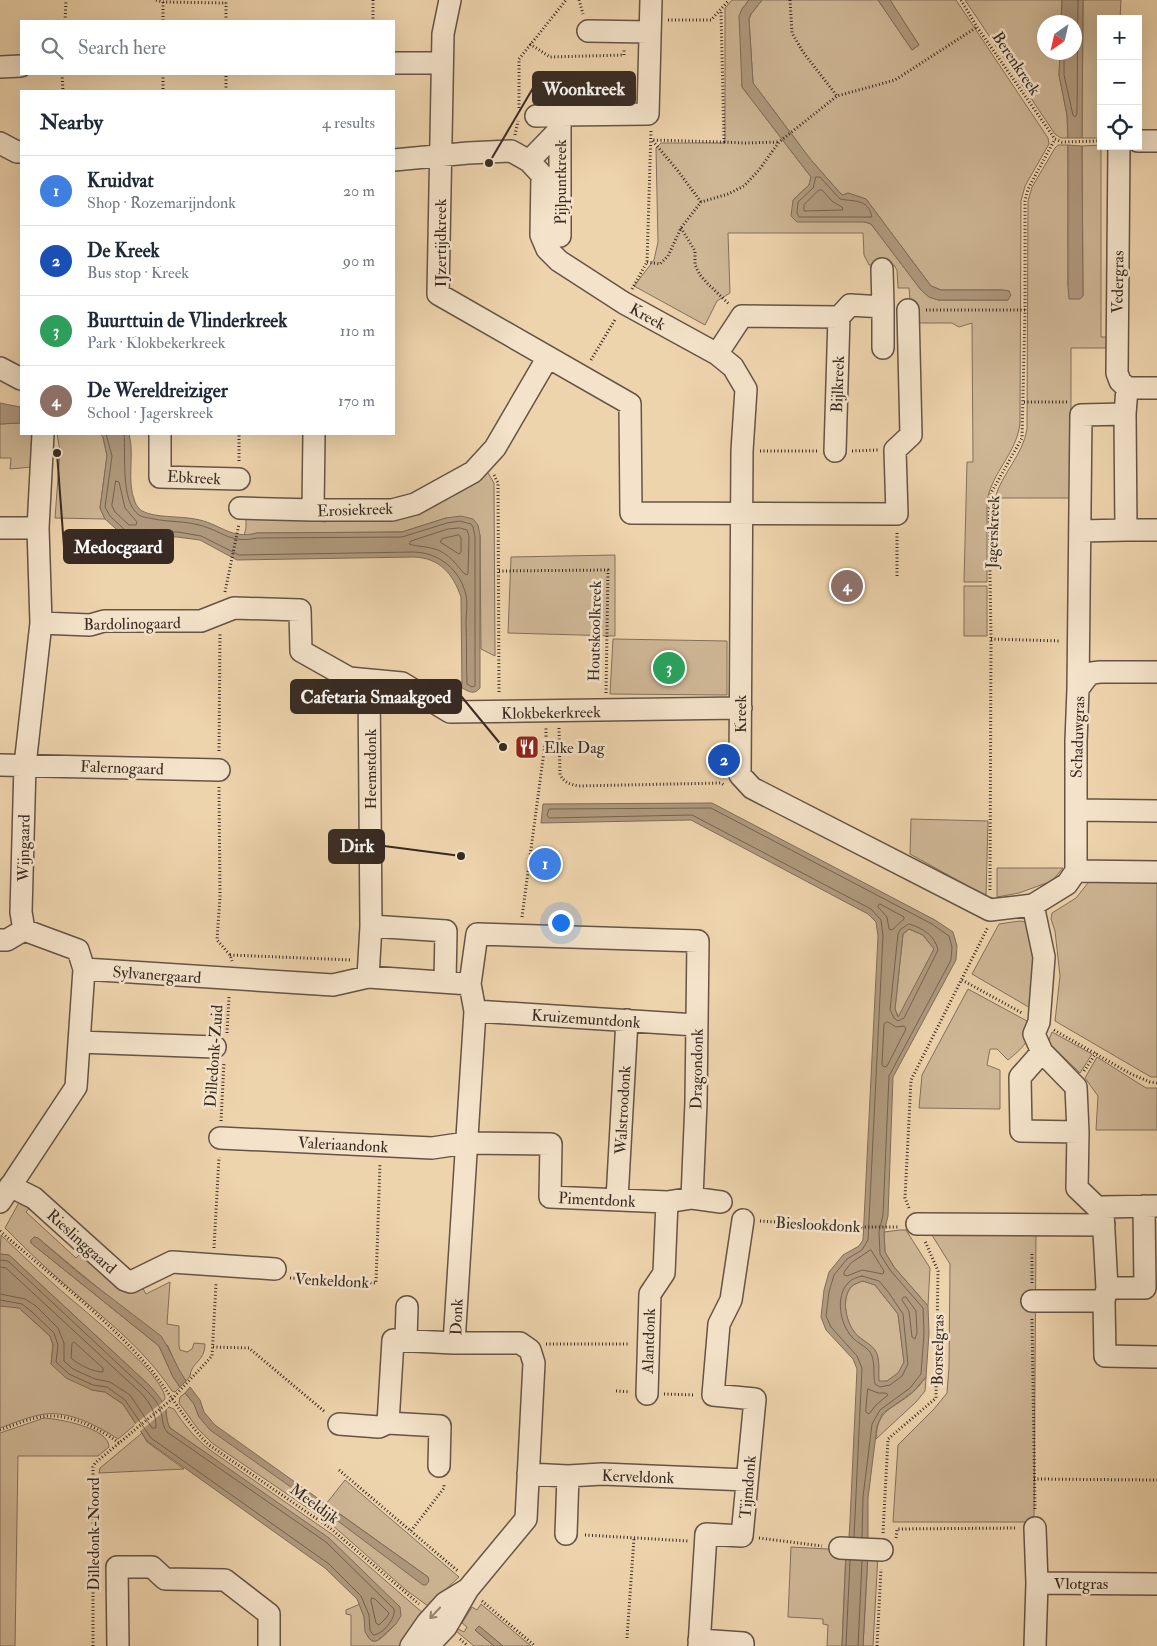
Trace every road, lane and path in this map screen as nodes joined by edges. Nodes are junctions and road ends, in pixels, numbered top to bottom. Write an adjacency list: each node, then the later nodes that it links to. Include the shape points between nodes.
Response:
1 (66, 0): 13 (path)
2 (156, 0): 9 (path)
3 (373, 0): 16 (path)
4 (566, 0): 20 (path)
5 (729, 0): 11 (path)
6 (790, 0): 31 (path, via 792,33)
7 (961, 0): 17 (path, Berenkreek)
8 (226, 1): 9 (path); 15 (path)
9 (163, 2): 14 (path)
10 (451, 2): 22 (street, via 443,34)
11 (721, 10): 12 (path, via 711,20); 40 (path)
12 (650, 17): 19 (street); 32 (street)
13 (65, 20)
14 (163, 20)
15 (226, 20)
16 (373, 20)
17 (978, 27): 31 (path, via 895,80); 35 (path, Berenkreek)
18 (588, 31): 19 (street)
19 (624, 31): 20 (path, via 624,55 550,57)
20 (530, 44): 46 (path, via 519,59)
21 (395, 63): 22 (street)
22 (442, 63): 45 (street)
23 (20, 66): 24 (street)
24 (0, 67)
25 (62, 75): 28 (path)
26 (163, 75): 29 (path)
27 (226, 75): 30 (path)
28 (62, 90)
29 (163, 90)
30 (226, 90)
31 (837, 96): 41 (path)
32 (648, 114): 34 (street); 36 (path)
33 (536, 116): 34 (street, Pijlpuntkreek)
34 (560, 122): 46 (street, Pijlpuntkreek); 50 (street, Pijlpuntkreek)
35 (1055, 139): 37 (path, via 1062,142); 56 (path, Jagerskreek, via 1028,189 1025,201)
36 (652, 140): 40 (path); 48 (path); 51 (path)
37 (1097, 141)
38 (1142, 141): 39 (street)
39 (1157, 141)
40 (724, 142): 41 (path)
41 (779, 142): 48 (path, via 744,186)
42 (0, 143): 44 (street)
43 (1119, 150): 65 (street, Vedergras, via 1117,373)
44 (20, 152)
45 (441, 155): 46 (street); 47 (street); 61 (street, IJzertijdkreek, via 438,294)
46 (520, 156): 53 (street, Kreek, via 542,175 541,235 546,249)
47 (395, 160)
48 (701, 202): 49 (path)
49 (681, 228): 51 (path, via 668,256 660,264); 57 (path, via 695,251 695,265 700,274)
50 (560, 236)
51 (647, 262): 53 (path)
52 (882, 269): 54 (street)
53 (624, 303): 60 (street, Kreek); 63 (path)
54 (883, 307): 58 (street, via 850,305); 59 (street)
55 (908, 310): 56 (path); 78 (street, via 911,435 895,450)
56 (1025, 310): 67 (path, Jagerskreek)
57 (742, 316): 58 (street); 60 (street)
58 (839, 317): 73 (street, Bijlkreek)
59 (883, 348)
60 (716, 354): 77 (street, Kreek, via 734,367 746,389)
61 (548, 357): 63 (street); 74 (street, Erosiekreek, via 496,448)
62 (0, 368): 64 (street)
63 (582, 376): 77 (street, via 630,404 631,513)
64 (20, 378)
65 (1127, 388): 66 (street); 68 (street)
66 (1157, 388)
67 (1024, 402): 69 (path, via 1078,402); 89 (path, Jagerskreek, via 1022,438 991,493)
68 (1124, 414): 69 (street); 82 (street)
69 (1081, 415): 84 (street)
70 (43, 435): 81 (street, Wijngaard)
71 (160, 435): 75 (street, Ebkreek, via 160,477)
72 (314, 435): 76 (street)
73 (835, 451)
74 (485, 460): 76 (street, Erosiekreek, via 473,472 415,504 392,510); 85 (path, via 498,483)
75 (239, 478)
76 (314, 510): 79 (street, Erosiekreek)
77 (741, 514): 78 (street); 94 (street, Kreek)
78 (897, 514): 86 (path)
79 (239, 515): 87 (path)
80 (0, 528): 81 (street)
81 (38, 528): 88 (street, Wijngaard)
82 (1126, 530): 83 (street); 84 (street)
83 (1157, 530)
84 (1080, 531): 90 (street)
85 (499, 571): 95 (path, Houtskoolkreek, via 608,570); 96 (path)
86 (896, 576)
87 (221, 613): 88 (street, Bardolinogaard, via 201,621 90,625); 92 (street, Bardolinogaard, via 238,608 300,610 301,651 349,678); 100 (path)
88 (41, 623): 98 (street, Wijngaard)
89 (991, 639): 90 (path); 107 (path, Jagerskreek)
90 (1079, 641): 93 (street)
91 (1157, 672): 93 (street, Schaduwgras, via 1100,672 1086,678)
92 (369, 680): 96 (street, Klokbekerkreek, via 402,682 450,712); 108 (street, Heemstdonk)
93 (1078, 689): 102 (street, Schaduwgras)
94 (740, 708): 95 (street, Klokbekerkreek); 107 (street, Kreek, via 740,775 752,788)
95 (605, 711): 97 (street, Klokbekerkreek)
96 (499, 712): 97 (street, Klokbekerkreek)
97 (553, 712): 101 (path, via 560,775 569,784 721,783); 110 (path, via 546,736)
98 (25, 764): 99 (street, Falernogaard); 100 (street, Falernogaard); 109 (street, Wijngaard)
99 (0, 765)
100 (219, 770): 112 (path, via 217,940)
101 (728, 787)
102 (1076, 810): 103 (street); 104 (street, Schaduwgras)
103 (1157, 811)
104 (1076, 872): 105 (street); 106 (street, via 1068,884)
105 (1157, 872)
106 (1033, 905): 107 (street); 121 (street, via 1044,957)
107 (986, 919): 116 (path, Borstelgras)
108 (371, 926): 114 (street, Heemstdonk); 117 (street, via 446,931)
109 (24, 930): 111 (street, via 7,940); 113 (street, via 78,950)
110 (519, 935): 118 (street, via 477,934); 122 (street, Dragondonk, via 698,940)
111 (0, 940)
112 (230, 955): 114 (path); 115 (path, Dilledonk-Zuid)
113 (84, 969): 115 (street, Sylvanergaard); 123 (street)
114 (369, 969): 115 (street, Sylvanergaard, via 333,985); 117 (street, Sylvanergaard)
115 (230, 979): 124 (path, Dilledonk-Zuid)
116 (962, 980): 121 (path); 139 (path, Borstelgras, via 911,1080 905,1198)
117 (445, 982): 118 (street, Sylvanergaard)
118 (470, 984): 119 (street, Donk)
119 (476, 1011): 120 (street, Kruizemuntdonk); 129 (street, Donk)
120 (627, 1020): 122 (street, Kruizemuntdonk); 133 (street, Walstroodonk)
121 (1039, 1022): 125 (street, via 1034,1034); 126 (path, via 1131,1074)
122 (696, 1025): 132 (street, Dragondonk)
123 (79, 1042): 124 (street); 131 (street, via 76,1087)
124 (222, 1047): 128 (path, Dilledonk-Zuid)
125 (1042, 1052): 127 (street, via 1076,1087); 127 (street, via 1020,1077 1021,1131)
126 (1157, 1084)
127 (1078, 1132): 137 (street, via 1077,1188)
128 (220, 1138): 130 (street, Valeriaandonk); 143 (path, Dilledonk-Zuid)
129 (466, 1142): 130 (street, Valeriaandonk, via 432,1148); 133 (street, Pimentdonk, via 551,1144 550,1197); 149 (street, Donk)
130 (380, 1146): 144 (path, Venkeldonk, via 376,1283 288,1278)
131 (5, 1194): 143 (street, Rieslinggaard, via 34,1198 125,1280 131,1282 172,1262)
132 (692, 1198): 134 (street, Pimentdonk); 135 (street, Pimentdonk)
133 (617, 1199): 134 (street, Pimentdonk)
134 (667, 1202): 150 (street, Alantdonk, via 664,1273 650,1294)
135 (721, 1202)
136 (1151, 1206): 137 (street, via 1103,1207); 145 (street, via 1145,1288)
137 (1104, 1219): 139 (street); 145 (street)
138 (743, 1220): 140 (path, Bieslookdonk); 165 (street, Tijmdonk, via 731,1300 719,1324 713,1395 755,1399)
139 (916, 1224): 174 (path, Borstelgras, via 938,1271 936,1398 888,1439)
140 (893, 1228)
141 (0, 1232): 155 (path, Meeldijk, via 115,1332 147,1365)
142 (1032, 1253): 146 (path)
143 (213, 1266): 144 (street, Venkeldonk); 151 (path, Dilledonk-Zuid, via 216,1275)
144 (275, 1269)
145 (1105, 1295): 146 (street); 153 (street, via 1105,1356)
146 (1032, 1302): 164 (path)
147 (407, 1307): 148 (street)
148 (406, 1340): 149 (street); 156 (street, via 393,1340)
149 (454, 1343): 152 (street, Donk, via 520,1343)
150 (648, 1344): 152 (path, via 542,1344); 154 (street, Alantdonk)
151 (213, 1346): 155 (path, Dilledonk-Zuid, via 212,1356); 157 (path, via 249,1348)
152 (530, 1350): 162 (street, via 534,1363)
153 (1157, 1357)
154 (647, 1394)
155 (172, 1400): 159 (path, Dilledonk-Noord); 178 (path, Meeldijk, via 195,1432 209,1445 330,1528)
156 (388, 1423): 157 (street, via 378,1427); 160 (street, via 440,1426)
157 (339, 1424)
158 (0, 1430): 159 (path, via 49,1416 69,1418)
159 (120, 1443): 181 (path, Dilledonk-Noord, via 93,1467)
160 (439, 1466): 168 (path, via 444,1470 444,1488)
161 (339, 1470): 168 (path)
162 (528, 1474): 163 (street, Kerveldonk); 177 (street, via 526,1519)
163 (568, 1476): 165 (street, Kerveldonk, via 602,1474); 169 (street)
164 (1034, 1479): 166 (path); 167 (path)
165 (747, 1480): 170 (street, Tijmdonk)
166 (1157, 1480)
167 (1035, 1528): 174 (path, via 897,1529 895,1545); 175 (street)
168 (411, 1531): 177 (path)
169 (566, 1534): 171 (path)
170 (742, 1536): 172 (street, Tijmdonk, via 706,1534); 173 (path)
171 (634, 1538): 172 (path); 179 (path)
172 (706, 1542): 180 (street)
173 (840, 1548): 174 (street)
174 (882, 1550): 188 (path, Borstelgras)
175 (1037, 1583): 176 (street, Vlotgras); 189 (street, Vlotgras)
176 (1157, 1584)
177 (470, 1586): 178 (street, one-way to 178); 185 (street, via 446,1627); 186 (path)
178 (432, 1616): 184 (street)
179 (627, 1638)
180 (699, 1643): 187 (street, via 743,1643)
181 (93, 1646)
182 (118, 1646): 183 (street, Dilledonk-Noord, via 118,1567 152,1567 165,1579 225,1580 269,1614)
183 (269, 1646)
184 (411, 1646)
185 (428, 1646)
186 (535, 1646)
187 (743, 1646)
188 (877, 1646)
189 (1035, 1646)

